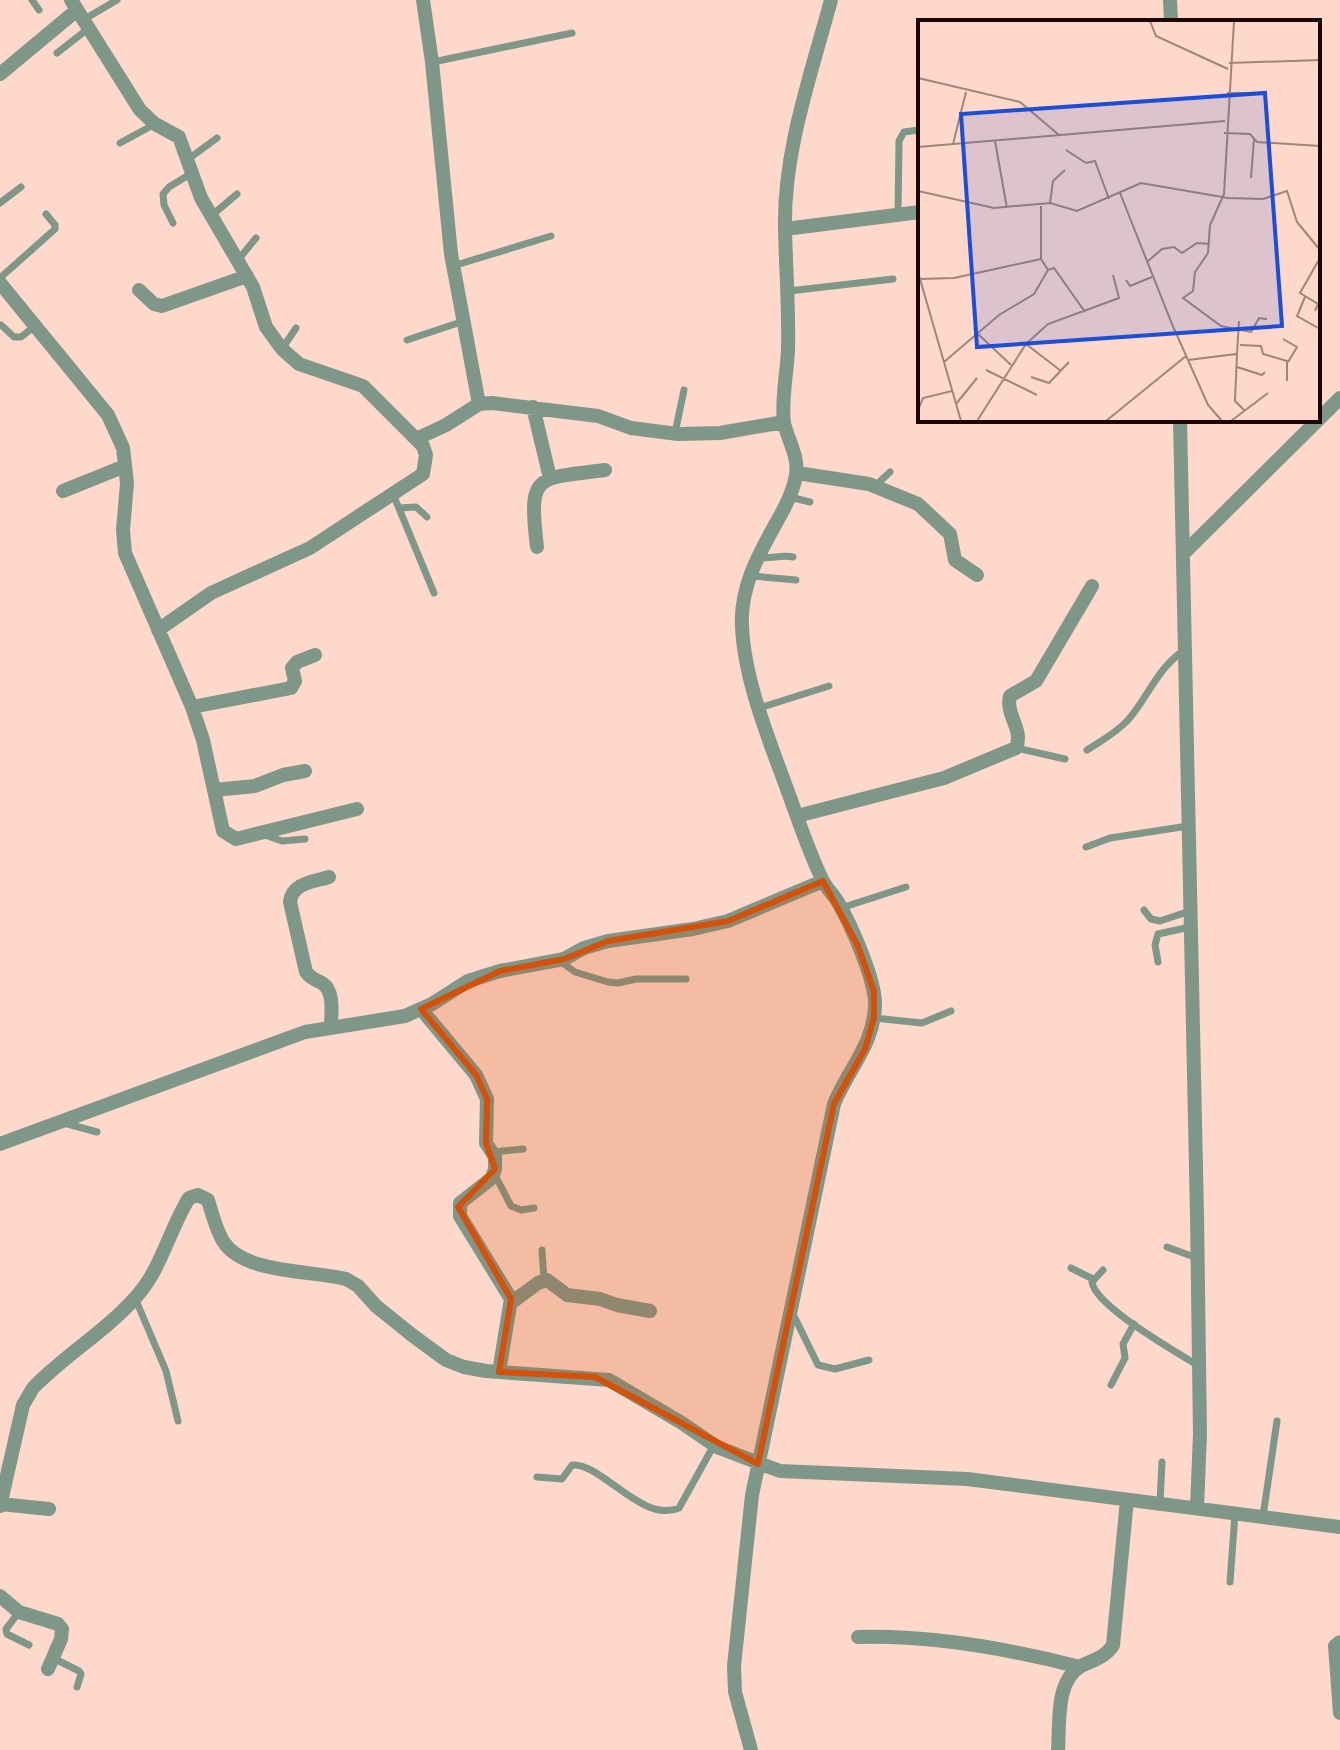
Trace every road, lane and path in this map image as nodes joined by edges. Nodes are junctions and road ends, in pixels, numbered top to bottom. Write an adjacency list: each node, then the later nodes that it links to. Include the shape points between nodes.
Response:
1 (32, 0): 6 (lane)
2 (117, 0): 7 (lane)
3 (423, 0): 11 (street)
4 (831, 0): 26 (street, via 791,153)
5 (1170, 0): 8 (street)
6 (39, 10)
7 (80, 14): 10 (lane); 12 (street); 13 (street, via 140,110)
8 (1171, 20)
9 (572, 33): 11 (lane)
10 (57, 53)
11 (432, 62): 30 (street)
12 (0, 74)
13 (155, 124): 16 (lane); 17 (street, via 179,137)
14 (918, 130): 23 (lane, via 904,132 899,141)
15 (217, 138): 17 (lane)
16 (120, 143)
17 (190, 166): 24 (street); 25 (lane, via 163,194)
18 (21, 187): 20 (lane)
19 (237, 194): 24 (lane)
20 (0, 203)
21 (918, 212): 23 (street)
22 (46, 214): 33 (lane, via 55,229)
23 (898, 215): 26 (street)
24 (211, 216): 29 (street)
25 (173, 223)
26 (785, 229): 35 (street)
27 (551, 236): 30 (lane)
28 (256, 238): 29 (lane)
29 (238, 260): 31 (street)
30 (453, 266): 36 (street)
31 (247, 276): 34 (street, via 162,306); 41 (street, via 266,327)
32 (893, 279): 35 (lane)
33 (0, 282): 38 (street)
34 (139, 290)
35 (789, 291): 47 (street)
36 (464, 321): 40 (lane); 44 (street)
37 (1, 325): 38 (lane, via 14,337)
38 (35, 326): 52 (street, via 108,415)
39 (296, 328): 41 (lane)
40 (407, 340)
41 (282, 349): 51 (street, via 299,364 363,386)
42 (684, 390): 50 (lane)
43 (1340, 398): 46 (street)
44 (479, 404): 45 (street); 51 (street)
45 (533, 407): 50 (street); 56 (street)
46 (1320, 418)
47 (784, 422): 50 (street, via 720,433); 55 (street)
48 (1180, 422): 64 (street)
49 (1316, 422): 64 (street)
50 (675, 433)
51 (416, 439): 60 (street, via 426,455 423,474)
52 (125, 466): 58 (street); 72 (street, via 125,553)
53 (605, 470): 56 (street)
54 (890, 472): 57 (lane)
55 (797, 473): 57 (street); 59 (street)
56 (550, 478): 63 (street, via 532,501)
57 (875, 486): 68 (street, via 918,504 950,534 955,560)
58 (63, 491)
59 (790, 497): 61 (lane); 65 (street)
60 (396, 501): 62 (lane); 71 (lane); 72 (street, via 211,593)
61 (810, 502)
62 (427, 517)
63 (537, 547)
64 (1183, 554): 73 (street)
65 (757, 557): 66 (lane); 67 (street)
66 (793, 557)
67 (750, 575): 69 (lane); 77 (street, via 741,626)
68 (977, 575)
69 (796, 580)
70 (1092, 586): 78 (street, via 1036,681 1010,696 1009,712 1019,734)
71 (434, 593)
72 (158, 630): 76 (street)
73 (1183, 651): 79 (lane, via 1163,668 1127,721); 85 (street)
74 (315, 655): 76 (street, via 292,668 291,688)
75 (829, 686): 77 (lane)
76 (192, 707): 82 (street)
77 (759, 708): 84 (street)
78 (1016, 748): 80 (lane); 84 (street, via 944,778)
79 (1087, 750)
80 (1065, 759)
81 (305, 771): 82 (street, via 255,786)
82 (214, 790): 86 (street, via 223,831 236,839)
83 (357, 809): 86 (street)
84 (797, 816): 90 (street)
85 (1188, 826): 88 (lane); 94 (street)
86 (263, 834): 87 (lane, via 282,841)
87 (305, 839)
88 (1086, 847)
89 (329, 877): 102 (street, via 295,888 290,902 306,972 330,992)
90 (823, 881): 92 (street); 96 (street, via 728,921 608,941)
91 (906, 887): 92 (lane)
92 (841, 908): 101 (street, via 874,991)
93 (1144, 910): 94 (lane, via 1160,921)
94 (1190, 911): 95 (street)
95 (1190, 927): 97 (lane, via 1158,934); 112 (street)
96 (558, 960): 98 (lane, via 575,972 608,982); 99 (street, via 468,981)
97 (1158, 962)
98 (686, 979)
99 (421, 1009): 102 (street); 107 (street, via 485,1091 486,1143)
100 (951, 1011): 101 (lane, via 922,1023)
101 (874, 1018): 119 (street, via 865,1049 834,1104)
102 (331, 1027): 103 (street)
103 (58, 1122): 104 (lane); 105 (street)
104 (97, 1132)
105 (0, 1144)
106 (523, 1149): 107 (lane)
107 (493, 1152): 108 (street)
108 (494, 1173): 109 (lane, via 511,1206); 118 (street, via 460,1203 458,1212)
109 (534, 1208)
110 (1167, 1247): 112 (lane)
111 (542, 1250): 116 (lane)
112 (1197, 1258): 123 (street)
113 (1071, 1268): 115 (lane)
114 (1103, 1270): 115 (lane)
115 (1093, 1279): 121 (lane, via 1097,1296)
116 (544, 1280): 118 (street); 120 (street, via 567,1295)
117 (135, 1298): 124 (street, via 154,1273 181,1211 198,1195 208,1200 224,1242 236,1256 346,1279 446,1360); 126 (lane, via 166,1371); 134 (street, via 33,1388 23,1405)
118 (511, 1303): 124 (street)
119 (790, 1309): 122 (lane, via 818,1365 835,1369); 130 (street)
120 (650, 1311)
121 (1134, 1324): 123 (lane); 125 (lane)
122 (869, 1360)
123 (1199, 1366): 135 (street)
124 (499, 1372): 128 (street, via 609,1380)
125 (1111, 1385)
126 (178, 1421)
127 (1277, 1421): 138 (lane)
128 (714, 1445): 130 (street); 131 (lane, via 674,1510 632,1499 583,1465 572,1465 562,1479)
129 (1162, 1462): 133 (lane)
130 (758, 1464): 132 (street, via 780,1471 967,1479); 151 (street, via 734,1666 735,1692)
131 (537, 1477)
132 (1127, 1500): 133 (street); 148 (street, via 1114,1640 1110,1651)
133 (1160, 1503): 135 (street)
134 (0, 1505): 136 (street)
135 (1197, 1507): 137 (street)
136 (49, 1509)
137 (1235, 1512): 138 (street); 140 (lane)
138 (1263, 1516): 139 (street)
139 (1340, 1527)
140 (1230, 1582)
141 (0, 1596): 142 (street)
142 (19, 1612): 145 (lane, via 7,1634); 146 (street, via 62,1629)
143 (858, 1637): 148 (street, via 981,1647)
144 (1340, 1642): 147 (street, via 1335,1646)
145 (29, 1645)
146 (51, 1663): 149 (lane, via 79,1671)
147 (1338, 1664): 150 (street)
148 (1080, 1667): 152 (street, via 1064,1685)
149 (77, 1687)
150 (1340, 1713)
151 (751, 1750)
152 (1058, 1750)

